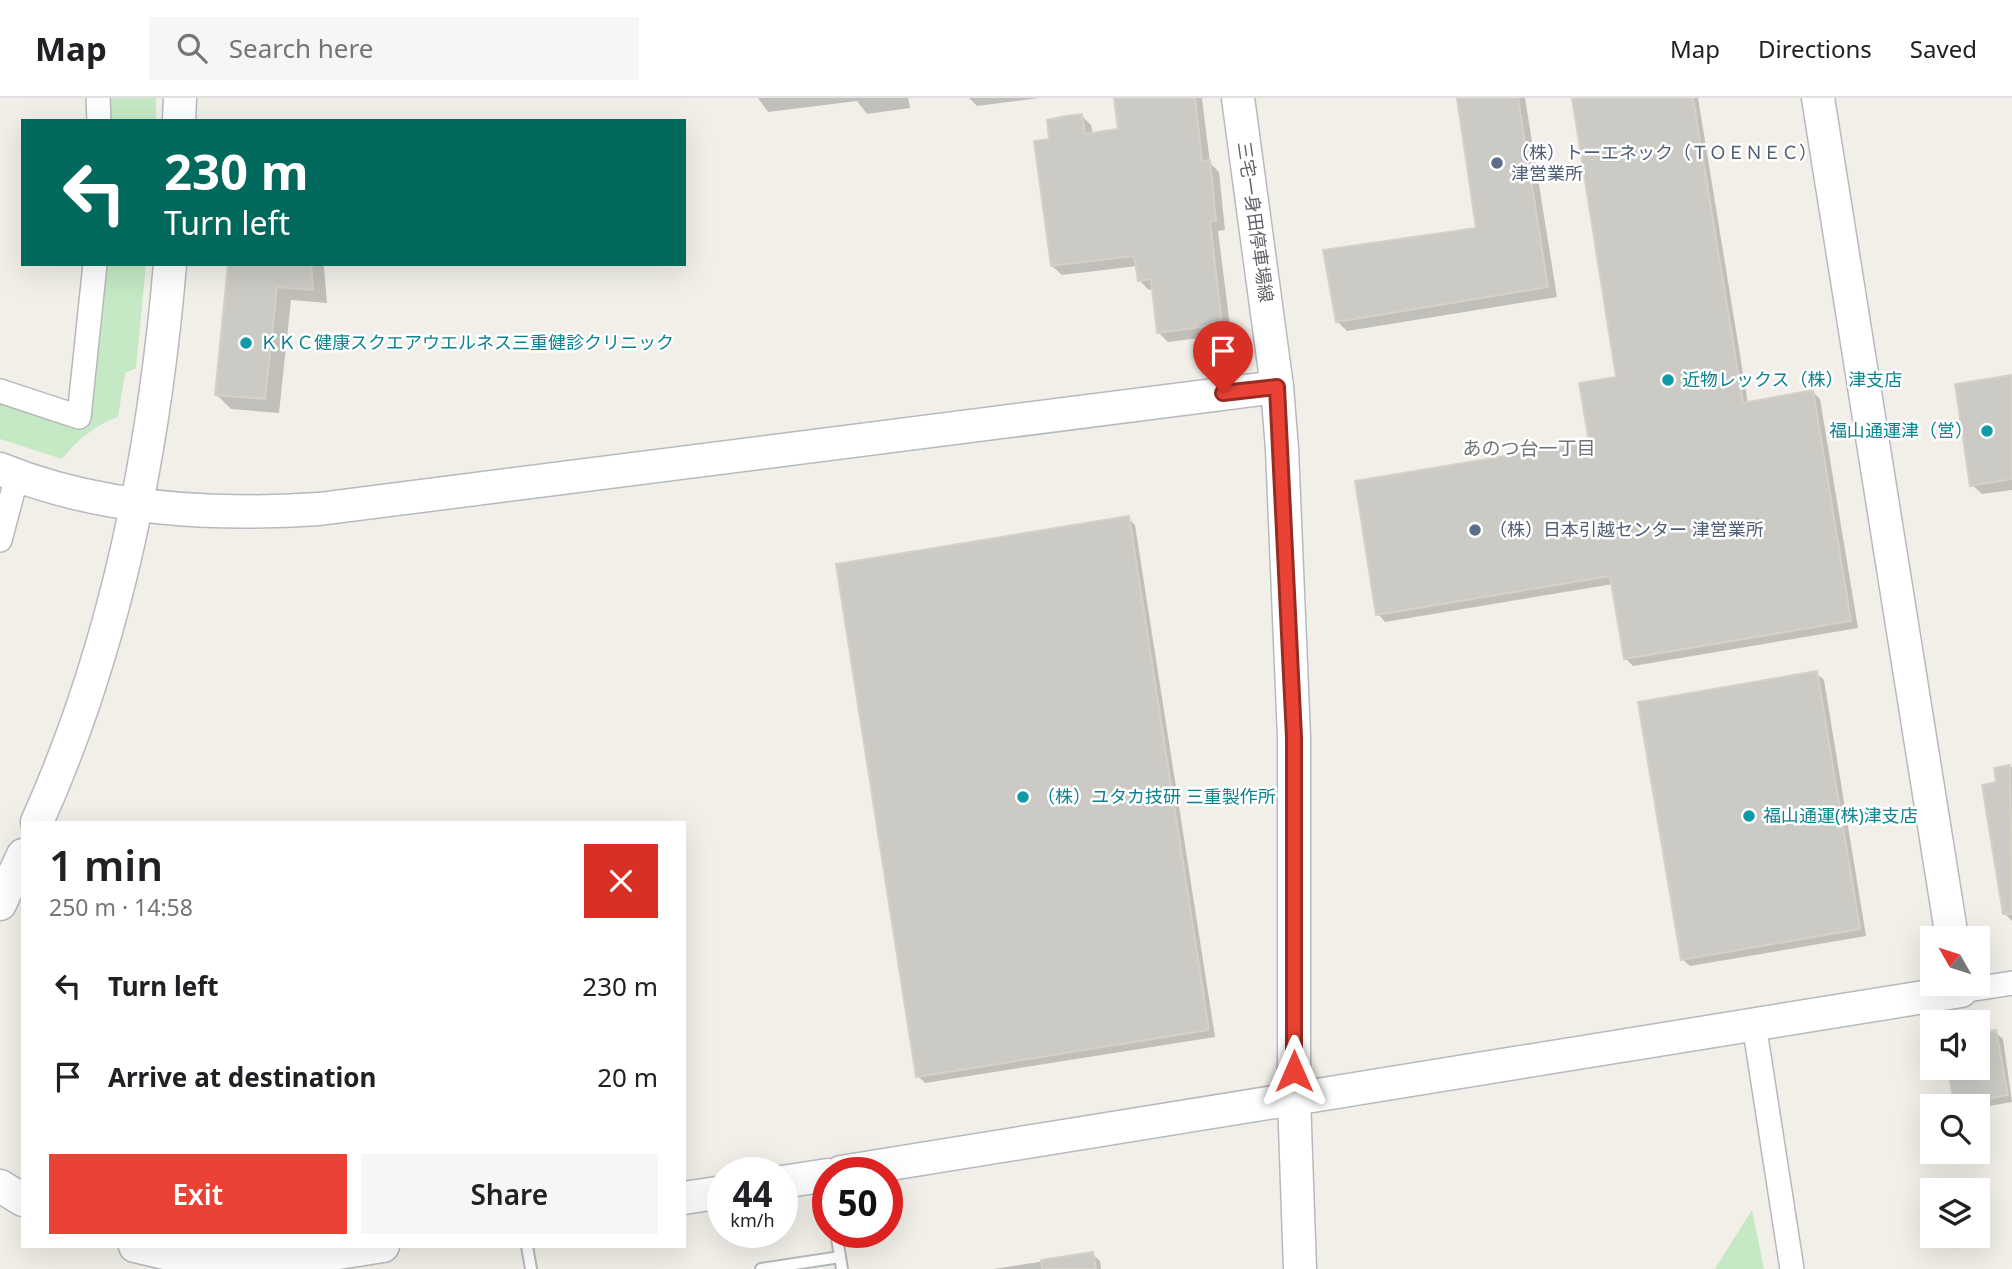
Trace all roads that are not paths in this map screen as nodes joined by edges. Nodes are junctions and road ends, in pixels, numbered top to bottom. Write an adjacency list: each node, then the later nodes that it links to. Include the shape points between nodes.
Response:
1 (99, 98): 5 (street)
2 (180, 98): 6 (street)
3 (1238, 98): 9 (street, 三宅一身田停車場線)
4 (1818, 98): 17 (street)
5 (99, 119)
6 (179, 119)
7 (95, 266): 10 (street, via 79,417)
8 (170, 266): 12 (street, via 162,367)
9 (1277, 387): 12 (street, via 319,509 255,513); 22 (street, 三宅一身田停車場線, via 1294,737)
10 (0, 391)
11 (9, 472): 12 (street); 13 (street)
12 (138, 506): 14 (street, via 102,642)
13 (0, 540)
14 (37, 821)
15 (21, 859): 16 (street)
16 (0, 904)
17 (1950, 926)
18 (2012, 983): 19 (street)
19 (1990, 985)
20 (1920, 994): 21 (street)
21 (1754, 1024): 22 (street); 37 (street)
22 (1294, 1098): 23 (street); 36 (street, 三宅一身田停車場線)
23 (903, 1164)
24 (0, 1186): 27 (street)
25 (707, 1194): 26 (street)
26 (686, 1198)
27 (21, 1199)
28 (369, 1248): 31 (street, via 274,1262)
29 (527, 1248): 33 (lane)
30 (839, 1248): 32 (lane)
31 (149, 1253)
32 (840, 1257): 34 (lane); 35 (lane)
33 (531, 1269)
34 (761, 1269)
35 (842, 1269)
36 (1300, 1269)
37 (1792, 1269)

